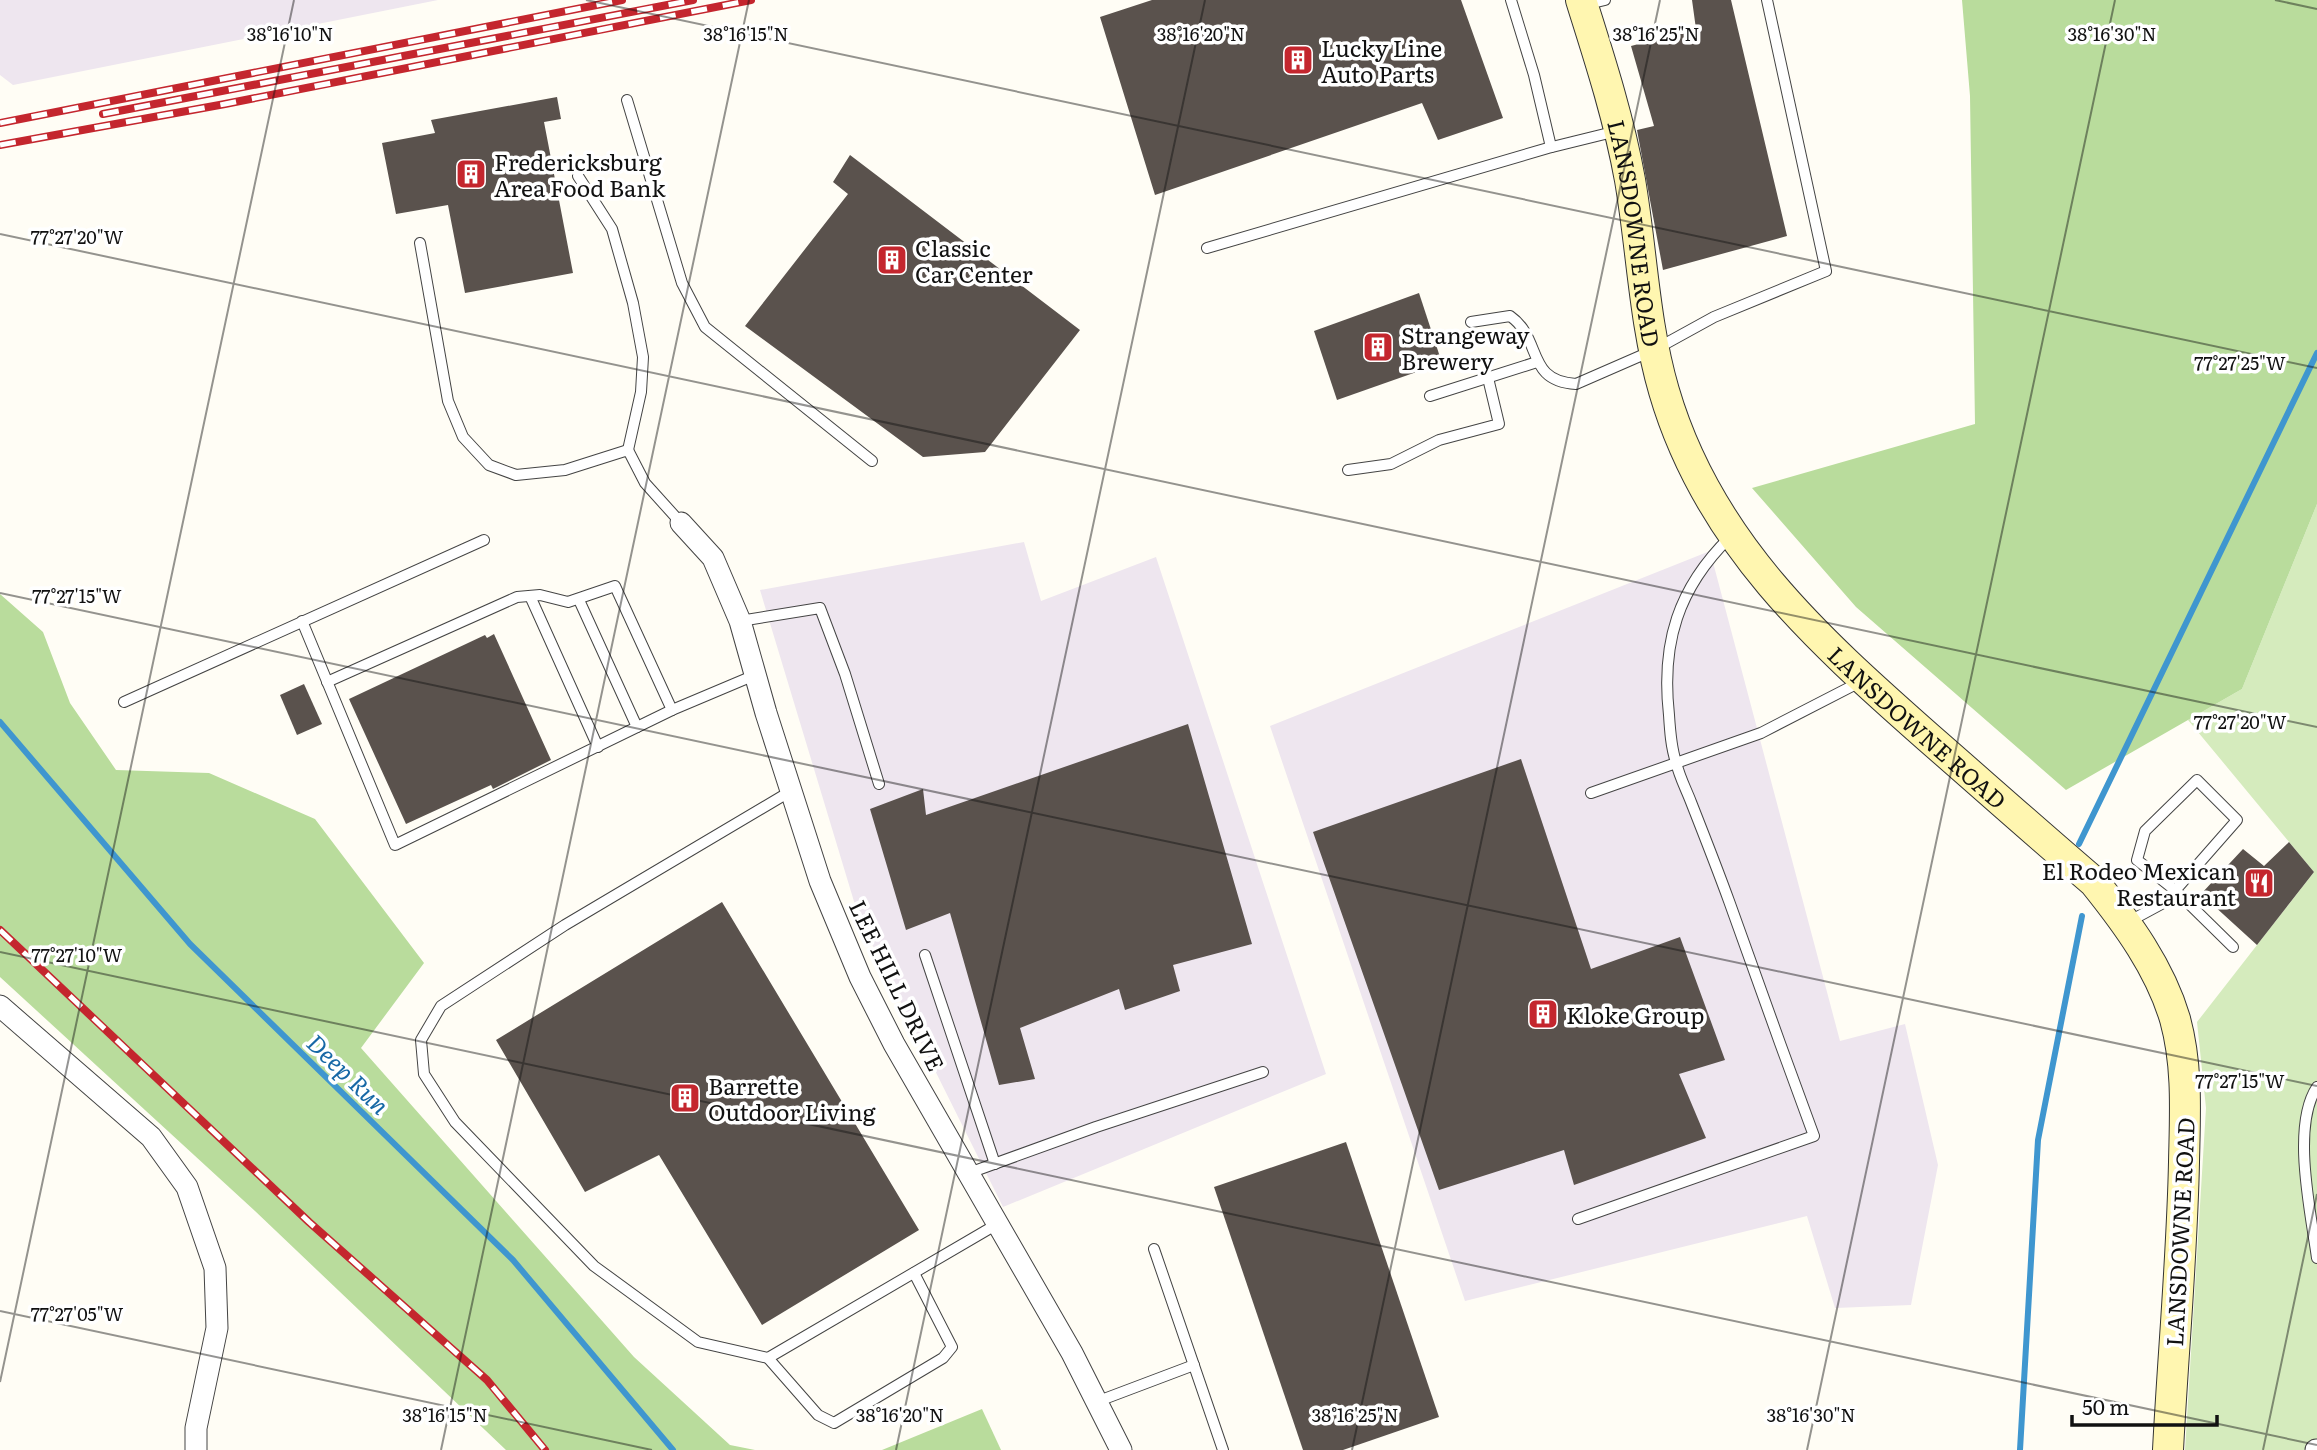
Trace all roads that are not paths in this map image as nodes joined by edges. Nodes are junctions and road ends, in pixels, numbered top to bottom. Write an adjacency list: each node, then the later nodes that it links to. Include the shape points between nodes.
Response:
1 (1511, 0): 6 (lane)
2 (1768, 0): 11 (lane, via 1826,271 1714,317)
3 (1590, 2): 5 (main road, LANSDOWNE ROAD)
4 (627, 100): 16 (lane, via 682,283 705,327)
5 (1619, 131): 6 (lane); 11 (main road, LANSDOWNE ROAD)
6 (1551, 147): 9 (lane)
7 (578, 176): 15 (lane, via 612,229 643,357 641,392)
8 (420, 243): 15 (lane, via 448,401 463,437 489,465 516,474 565,470)
9 (1207, 248)
10 (1471, 322): 12 (lane, via 1510,316 1528,334)
11 (1654, 350): 12 (lane, via 1576,384 1550,378); 19 (main road, LANSDOWNE ROAD, via 1681,439)
12 (1537, 362): 13 (lane)
13 (1488, 378): 14 (lane); 17 (lane, via 1499,424 1439,440 1391,464)
14 (1430, 396)
15 (628, 450): 18 (lane, via 645,483)
16 (872, 461)
17 (1348, 471)
18 (681, 523): 24 (street, LEE HILL DRIVE, via 712,558)
19 (1732, 535): 26 (main road, LANSDOWNE ROAD, via 1811,630); 32 (lane, via 1695,578 1673,630 1667,698)
20 (484, 540): 23 (lane)
21 (530, 596): 22 (lane); 27 (lane, via 517,597); 31 (lane)
22 (579, 600): 29 (lane, via 615,586); 30 (lane)
23 (302, 621): 27 (lane); 28 (lane)
24 (740, 621): 25 (street, LEE HILL DRIVE); 33 (lane, via 820,608)
25 (755, 675): 29 (lane); 34 (street, LEE HILL DRIVE)
26 (1864, 680): 32 (lane, via 1761,733); 37 (main road, LANSDOWNE ROAD, via 2094,882)
27 (327, 682): 31 (lane, via 395,845)
28 (124, 702)
29 (672, 709): 30 (lane)
30 (637, 727): 31 (lane)
31 (598, 747)
32 (1676, 763): 35 (lane); 45 (lane, via 1814,1136)
33 (879, 784)
34 (791, 791): 44 (street, LEE HILL DRIVE, via 820,881 860,977); 50 (lane, via 565,925 441,1006 421,1040 424,1074 455,1122 594,1266 698,1342)
35 (1591, 793)
36 (2175, 890): 36 (lane, via 2237,820 2197,780 2145,831 2137,860); 37 (lane, via 2165,902); 38 (lane)
37 (2125, 923): 56 (main road, LANSDOWNE ROAD, via 2164,989 2182,1052 2183,1194)
38 (2232, 947)
39 (925, 955): 43 (lane)
40 (0, 1006): 53 (street, via 151,1137 187,1187 215,1268 217,1328 196,1428)
41 (1263, 1072): 43 (lane)
42 (2317, 1087): 48 (lane, via 2305,1128 2304,1170)
43 (995, 1164): 44 (lane)
44 (969, 1173): 46 (street, LEE HILL DRIVE)
45 (1578, 1219)
46 (999, 1223): 49 (lane); 52 (street, LEE HILL DRIVE)
47 (1154, 1249): 51 (lane)
48 (2317, 1258)
49 (914, 1273): 50 (lane); 50 (lane, via 952,1347 943,1358 834,1423 818,1415)
50 (768, 1358)
51 (1194, 1365): 52 (lane); 55 (lane)
52 (1096, 1402): 54 (street, LEE HILL DRIVE)
53 (196, 1450)
54 (1121, 1450)
55 (1223, 1450)
56 (2168, 1450)

